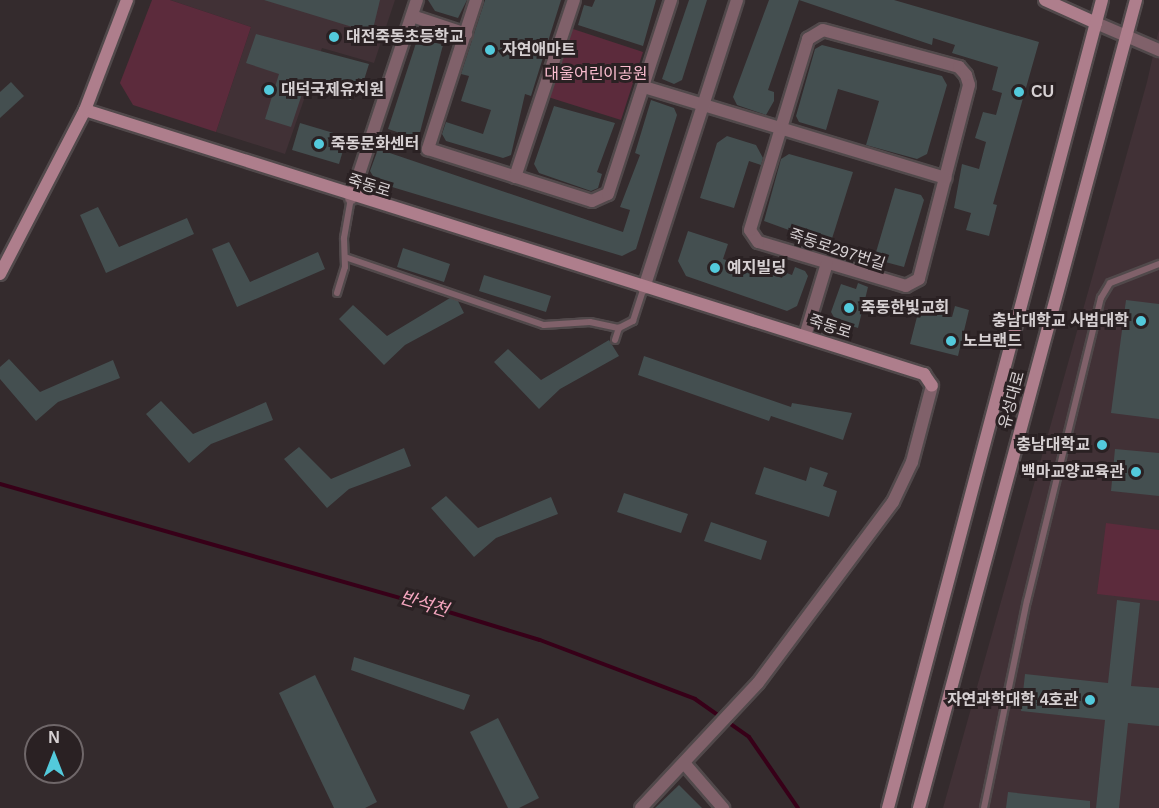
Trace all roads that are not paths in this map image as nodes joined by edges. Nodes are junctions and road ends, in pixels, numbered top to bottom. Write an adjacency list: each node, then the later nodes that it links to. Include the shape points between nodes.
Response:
1 (127, 0): 17 (main road)
2 (417, 0): 10 (street)
3 (476, 0): 12 (street)
4 (574, 0): 19 (street)
5 (671, 0): 15 (street)
6 (737, 0): 16 (street)
7 (1044, 0): 11 (main road)
8 (1102, 0): 11 (main road, 유성대로)
9 (1136, 0): 13 (main road, 유성대로)
10 (412, 16): 12 (street); 21 (street)
11 (1096, 23): 13 (street); 35 (main road, 유성대로)
12 (466, 34): 19 (street, via 428,149)
13 (1126, 38): 14 (street); 36 (main road, 유성대로)
14 (1159, 50)
15 (644, 87): 16 (street); 19 (street, via 608,194 592,201)
16 (704, 107): 18 (street); 26 (street)
17 (85, 110): 21 (main road, 죽동로); 25 (main road)
18 (779, 131): 20 (street); 20 (street, 죽동로297번길, via 814,32 959,68 969,85); 23 (street, 죽동로297번길, via 750,230 758,242)
19 (515, 177)
20 (945, 178): 23 (street, 죽동로297번길, via 915,283 897,286)
21 (351, 198): 22 (lane); 26 (main road, 죽동로)
22 (345, 257): 27 (lane); 28 (lane, via 544,325 590,322)
23 (827, 263): 29 (street)
24 (1159, 264): 37 (lane, via 1110,284 1101,298 1027,601)
25 (0, 274)
26 (644, 288): 28 (lane, via 633,321); 29 (main road, 죽동로)
27 (337, 293)
28 (619, 328): 30 (lane)
29 (805, 336): 31 (main road, 죽동로, via 924,374)
30 (615, 340)
31 (932, 386): 32 (street, via 912,462 893,502 748,693)
32 (684, 763): 33 (street); 34 (street)
33 (641, 808)
34 (723, 808)
35 (888, 808)
36 (919, 808)
37 (984, 808)

